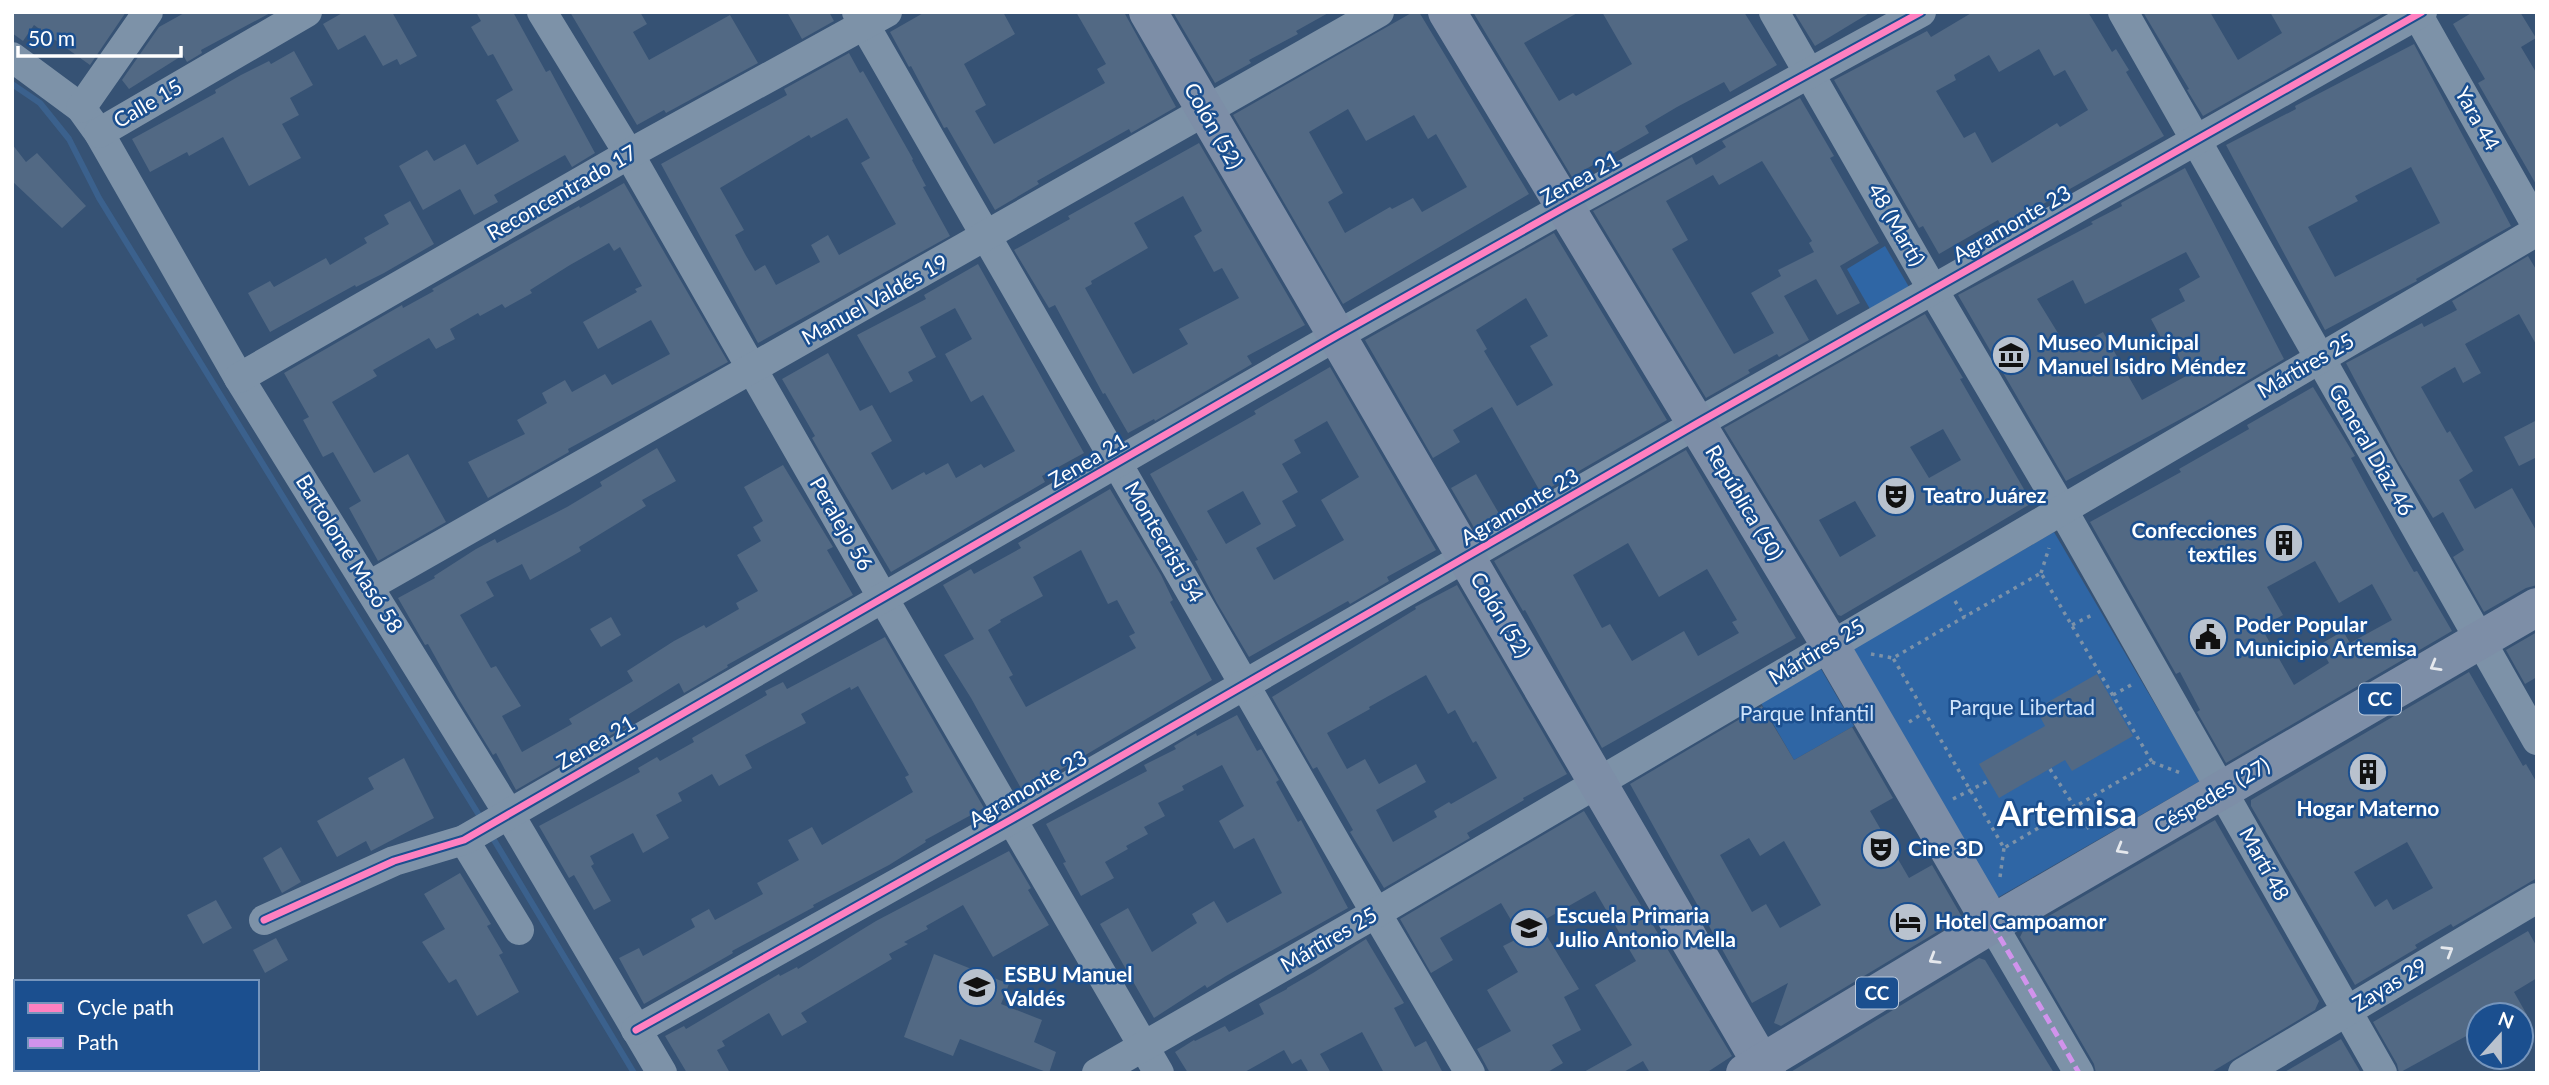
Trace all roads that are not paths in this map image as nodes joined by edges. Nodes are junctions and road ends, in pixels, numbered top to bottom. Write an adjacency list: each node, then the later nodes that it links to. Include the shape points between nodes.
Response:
1 (148, 12): 14 (street)
2 (307, 12): 16 (street, Calle 15)
3 (542, 12): 18 (street, Peralejo 56)
4 (1148, 12): 15 (main road, Colón (52))
5 (1379, 12): 15 (street, Manuel Valdés 19)
6 (1447, 12): 19 (main road, República (50))
7 (1774, 12): 13 (street, 48 (Martí))
8 (1921, 12): 13 (street, Zenea 21)
9 (2123, 12): 17 (street, General Díaz 46)
10 (2419, 13): 17 (street, Agramonte 23); 20 (street, Yara 44)
11 (869, 16): 18 (street, Reconcentrado 17); 21 (street, Montecristi 54)
12 (12, 57): 14 (street, Bartolomé Masó 58)
13 (1809, 73): 19 (street, Zenea 21); 22 (street, 48 (Martí))
14 (81, 108): 16 (street, Bartolomé Masó 58)
15 (1205, 112): 21 (street, Manuel Valdés 19); 23 (main road, Colón (52))
16 (99, 133): 26 (street, Bartolomé Masó 58)
17 (2197, 140): 22 (street, Agramonte 23); 24 (street, General Díaz 46)
18 (629, 154): 25 (street, Peralejo 56); 26 (street, Reconcentrado 17)
19 (1565, 207): 23 (street, Zenea 21); 27 (main road, República (50))
20 (2537, 229): 24 (street, Mártires 25)
21 (986, 237): 25 (street, Manuel Valdés 19); 28 (street, Montecristi 54)
22 (1933, 290): 27 (street, Agramonte 23); 29 (street, 48 (Martí))
23 (1336, 336): 28 (street, Zenea 21); 30 (main road, Colón (52))
24 (2319, 358): 29 (street, Mártires 25); 34 (street, General Díaz 46)
25 (752, 369): 31 (street, Manuel Valdés 19); 32 (street, Peralejo 56)
26 (239, 378): 31 (street, Bartolomé Masó 58)
27 (1696, 424): 30 (street, Agramonte 23); 35 (main road, República (50))
28 (1119, 463): 32 (street, Zenea 21); 36 (street, Montecristi 54)
29 (2062, 509): 35 (street, Mártires 25); 39 (street, Martí 48)
30 (1466, 558): 36 (street, Agramonte 23); 38 (main road, Colón (52))
31 (369, 586): 41 (street, Bartolomé Masó 58)
32 (883, 598): 40 (street, Peralejo 56); 41 (street, Zenea 21)
33 (2537, 607): 34 (main road, Céspedes (27) / CC)
34 (2479, 641): 37 (street, General Díaz 46); 39 (main road, Céspedes (27) / CC, one-way to 39)
35 (1829, 645): 38 (street, Mártires 25); 46 (main road, República (50))
36 (1245, 683): 40 (street, Agramonte 23); 44 (street, Montecristi 54)
37 (2537, 740)
38 (1599, 782): 44 (street, Mártires 25); 51 (main road, Colón (52))
39 (2222, 790): 46 (main road, Céspedes (27) / CC, one-way to 46); 48 (street, Martí 48)
40 (1012, 818): 49 (street, Agramonte 23); 50 (street, Peralejo 56)
41 (499, 819): 42 (street, Zenea 21); 49 (street, Bartolomé Masó 58)
42 (464, 840): 45 (street, Zenea 21, via 394,861); 47 (street)
43 (2537, 898): 48 (street, Zayas 29, one-way to 43)
44 (1376, 913): 50 (street, Mártires 25); 55 (street, Montecristi 54)
45 (264, 920)
46 (1992, 924): 51 (main road, Céspedes (27) / CC, one-way to 51); 56 (street)
47 (519, 930)
48 (2347, 1010): 57 (street, Zayas 29); 58 (street, Martí 48)
49 (636, 1030): 52 (street, Bartolomé Masó 58)
50 (1144, 1047): 53 (street, Mártires 25); 54 (street, Peralejo 56)
51 (1758, 1069)
52 (662, 1073)
53 (1097, 1073)
54 (1159, 1073)
55 (1470, 1073)
56 (2079, 1073)
57 (2243, 1073)
58 (2382, 1073)

